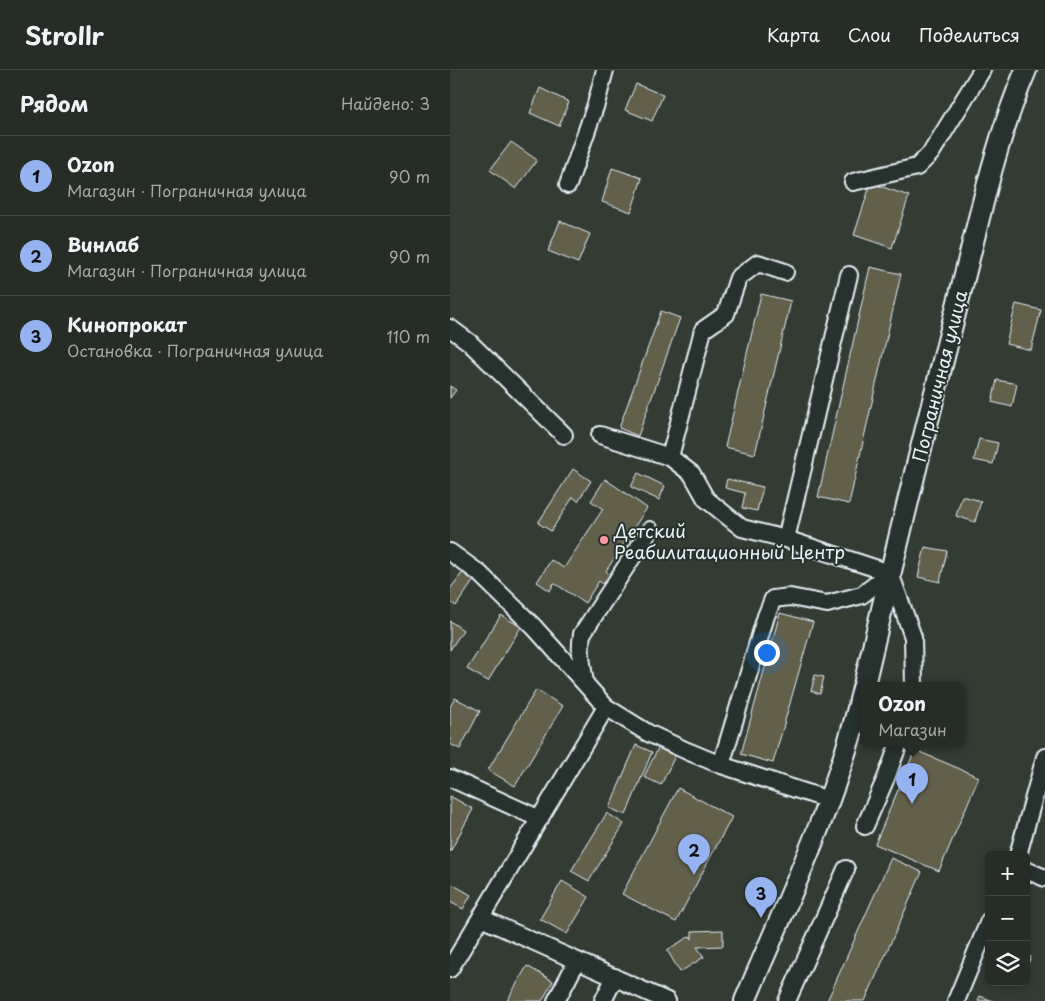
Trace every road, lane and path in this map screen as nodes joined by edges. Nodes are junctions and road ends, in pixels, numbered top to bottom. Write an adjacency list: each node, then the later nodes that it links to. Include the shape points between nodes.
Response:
1 (605, 70): 5 (street)
2 (982, 70): 4 (street, via 931,153 917,167)
3 (1026, 70): 15 (main road, Пограничная улица, via 987,189)
4 (853, 182)
5 (568, 185)
6 (784, 272): 11 (street, via 758,263 738,278 726,314 703,330)
7 (849, 274): 13 (street)
8 (450, 328): 9 (street, via 469,342)
9 (564, 435)
10 (600, 435): 11 (street)
11 (670, 457): 13 (street, via 692,474 706,499 742,528)
12 (650, 530): 18 (street, via 582,634 581,662)
13 (786, 539): 15 (street)
14 (451, 556): 18 (street, via 479,573)
15 (890, 573): 16 (main road, Пограничная улица); 17 (street, via 913,637); 23 (street, via 862,595 827,604 790,597 773,599)
16 (865, 682)
17 (914, 682)
18 (586, 684): 20 (street)
19 (860, 701): 25 (main road, Пограничная улица)
20 (606, 706): 23 (street, via 648,733); 26 (street)
21 (897, 747): 27 (street)
22 (1045, 757): 28 (street)
23 (721, 765): 25 (street)
24 (450, 778): 26 (street)
25 (829, 800): 40 (main road, Пограничная улица)
26 (540, 819): 32 (street)
27 (865, 826)
28 (1019, 851)
29 (846, 869): 41 (street)
30 (1030, 872): 31 (street)
31 (1045, 878)
32 (481, 918): 34 (street); 35 (street)
33 (985, 931): 42 (street)
34 (577, 961): 36 (street); 37 (street)
35 (450, 969)
36 (615, 978): 38 (street); 39 (street)
37 (556, 1001)
38 (603, 1001)
39 (667, 1001)
40 (744, 1001)
41 (788, 1001)
42 (956, 1001)

